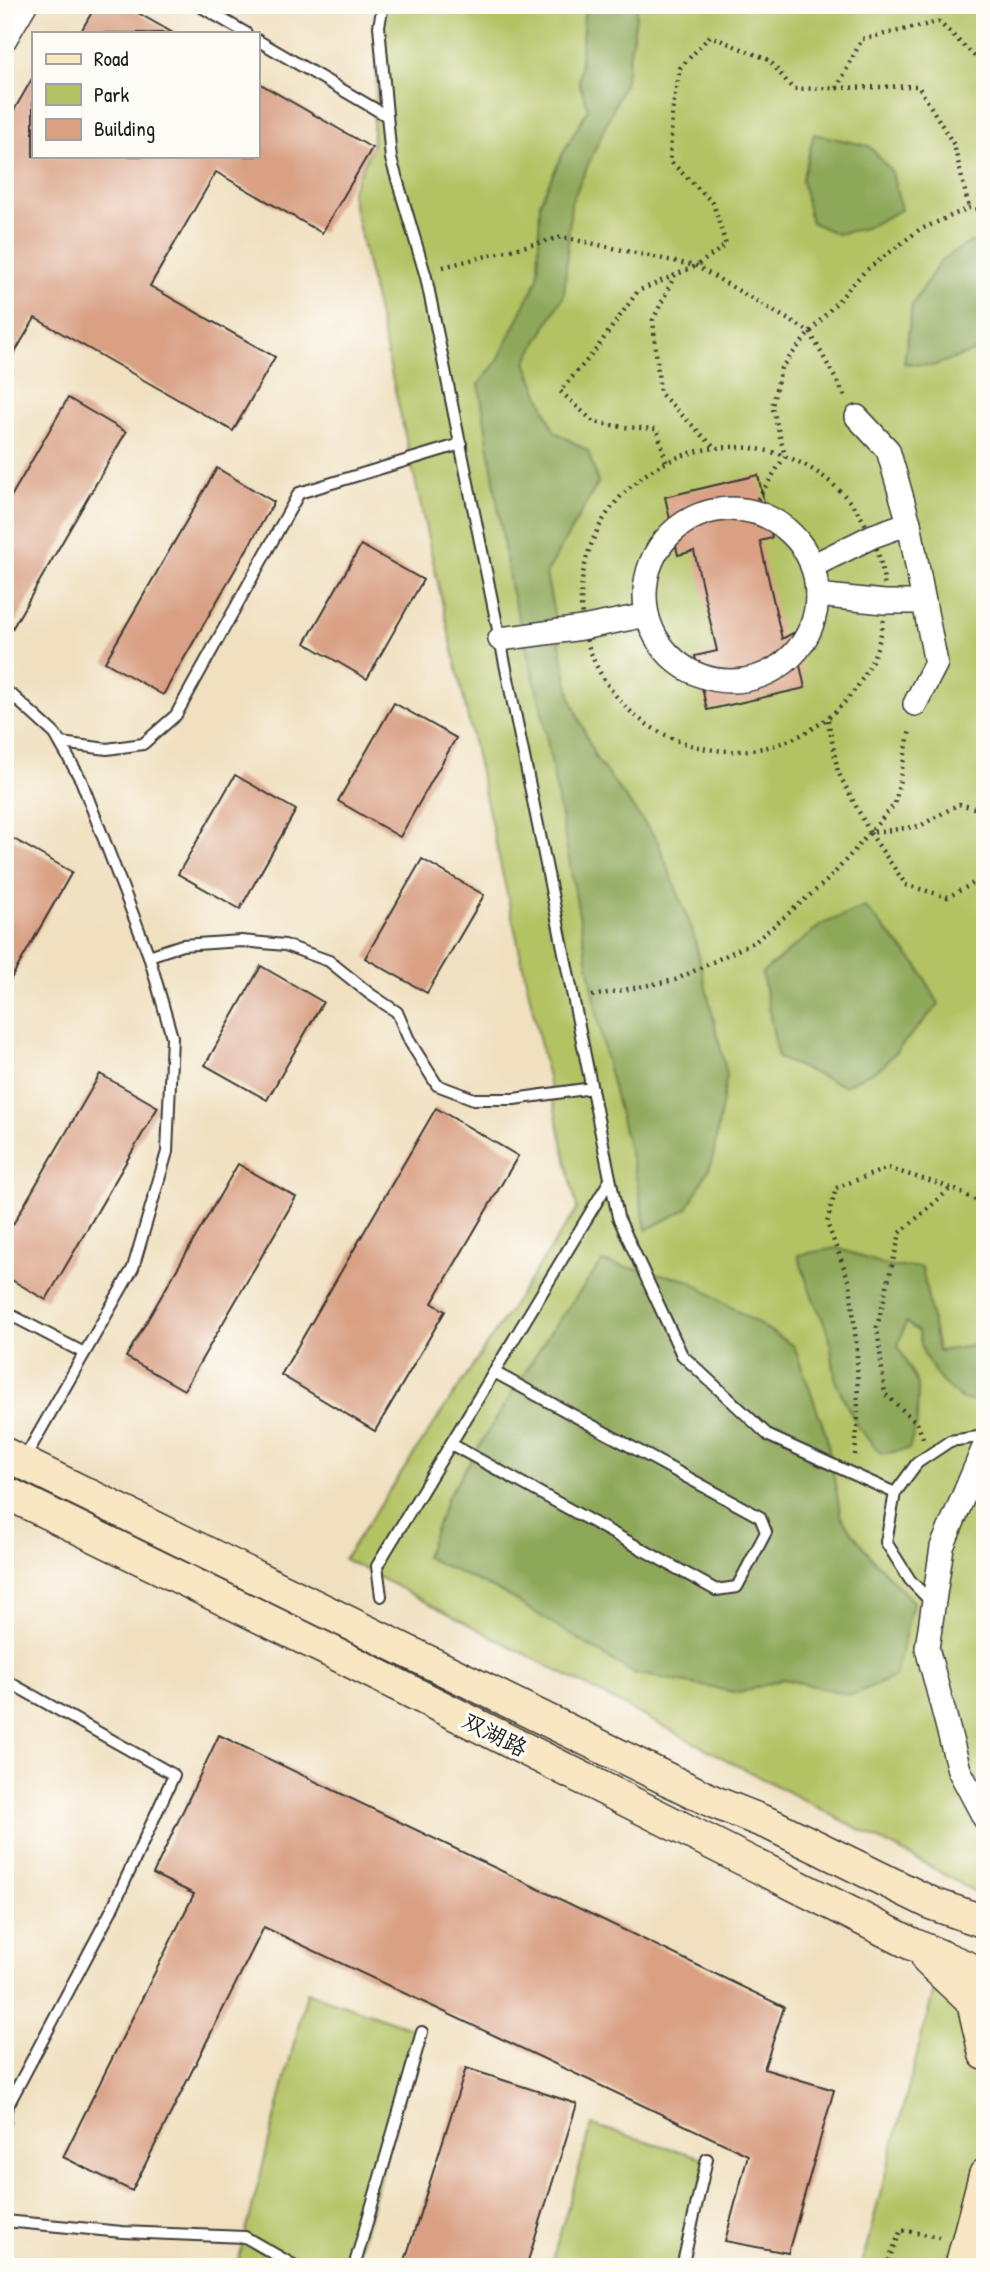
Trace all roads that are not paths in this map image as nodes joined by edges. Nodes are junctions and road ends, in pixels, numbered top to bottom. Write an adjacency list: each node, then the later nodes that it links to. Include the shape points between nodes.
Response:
1 (25, 5): 5 (street)
2 (198, 5): 4 (lane)
3 (383, 5): 7 (lane, via 379,26)
4 (244, 32)
5 (5, 39)
6 (259, 41): 7 (lane)
7 (387, 116): 9 (lane, via 391,159 426,277)
8 (857, 417): 10 (street, via 888,450)
9 (461, 444): 15 (lane); 18 (lane, via 299,493 176,715 144,744 107,749)
10 (909, 523): 11 (street); 13 (street)
11 (812, 566): 12 (street); 14 (street, via 798,541 777,522 750,511 721,509 693,517 670,534 653,558 645,586)
12 (817, 595): 13 (street); 14 (street, via 812,622 799,647 779,666 754,678 726,681 699,676 675,661 657,640)
13 (923, 602): 17 (street, via 936,663)
14 (646, 615): 15 (street)
15 (500, 639): 20 (lane)
16 (5, 691): 18 (lane)
17 (915, 704)
18 (61, 743): 19 (lane, via 81,780)
19 (149, 956): 20 (lane, via 182,945 241,941 285,945 329,961 397,1012 437,1085 474,1099 514,1099); 23 (lane, via 172,1037 167,1152 133,1268)
20 (592, 1088): 21 (lane)
21 (610, 1180): 24 (lane); 30 (lane, via 618,1217 682,1355 769,1436)
22 (5, 1312): 23 (lane)
23 (84, 1353): 28 (lane)
24 (494, 1372): 26 (lane); 26 (lane, via 761,1517 766,1532 737,1587 716,1590)
25 (985, 1436): 30 (lane, via 950,1441 917,1463)
26 (451, 1444): 31 (lane, via 377,1566)
27 (985, 1445): 32 (street, via 942,1547)
28 (14, 1458): 36 (main road, 双湖路, via 714,1802 772,1825)
29 (5, 1492): 38 (main road, 双湖路)
30 (895, 1493): 32 (lane, via 887,1542 910,1580)
31 (381, 1596)
32 (933, 1604): 34 (street, via 927,1648 959,1770)
33 (5, 1680): 42 (lane, via 174,1775 111,1911 6,2109)
34 (985, 1819)
35 (985, 1899): 36 (main road, via 964,1905)
36 (933, 1904): 37 (main road, 双湖路)
37 (985, 1923)
38 (912, 1944): 39 (main road, 双湖路); 41 (main road, via 973,2002)
39 (985, 1975)
40 (422, 2032): 48 (lane)
41 (985, 2054)
42 (5, 2123)
43 (707, 2159): 49 (lane)
44 (985, 2175): 46 (main road)
45 (5, 2221): 47 (lane, via 245,2237)
46 (964, 2255)
47 (297, 2267)
48 (354, 2267)
49 (682, 2267)

